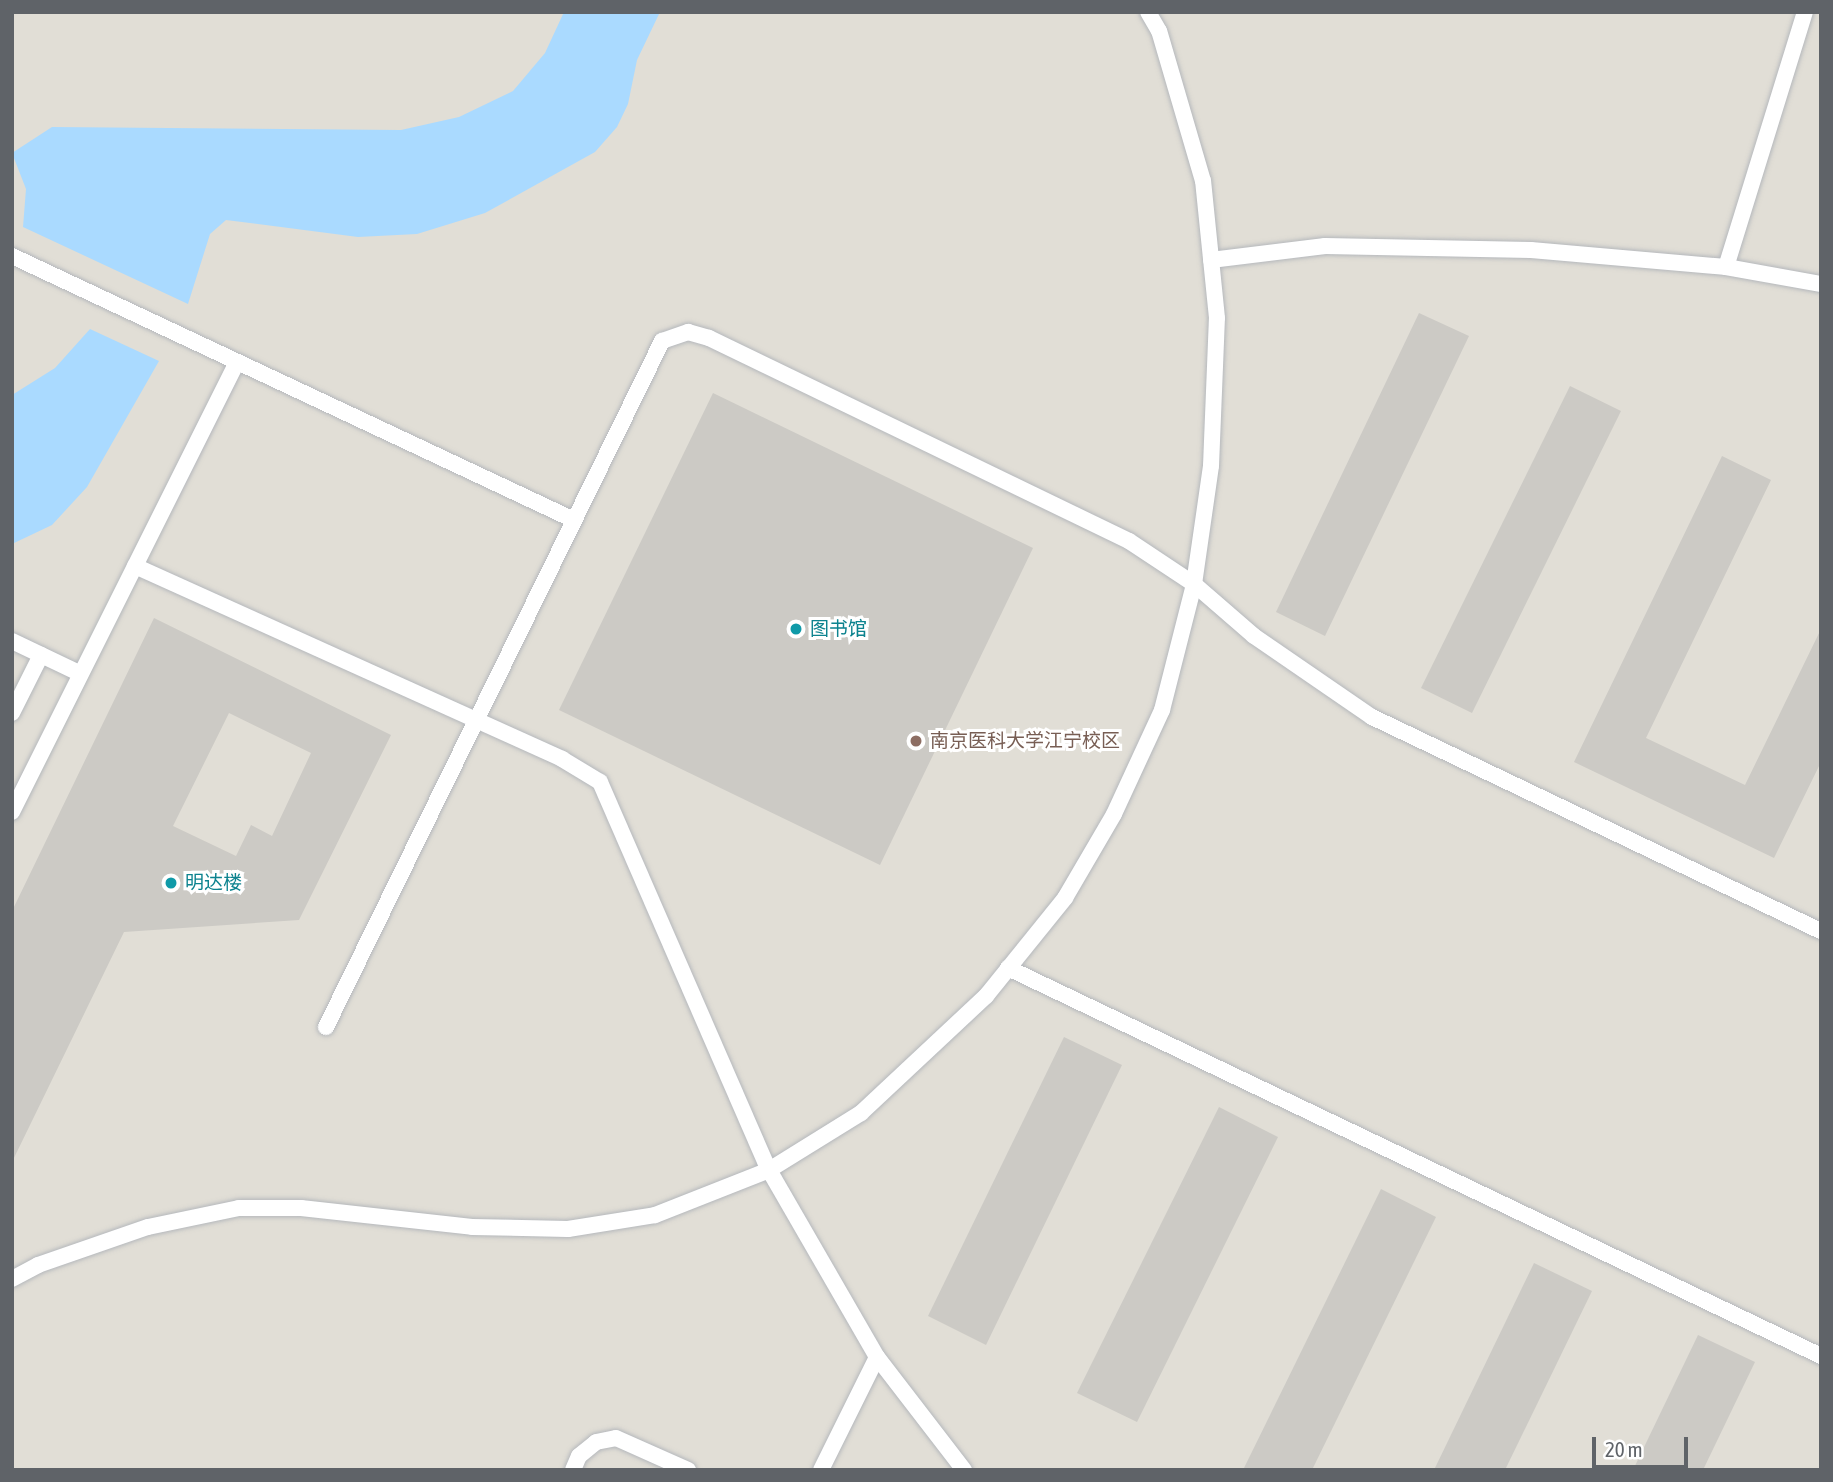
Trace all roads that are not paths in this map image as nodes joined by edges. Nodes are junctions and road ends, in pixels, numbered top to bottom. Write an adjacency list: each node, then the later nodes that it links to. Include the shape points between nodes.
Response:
1 (1149, 12): 4 (lane, via 1159,31 1203,180)
2 (1805, 12): 5 (lane)
3 (12, 256): 7 (lane)
4 (1211, 260): 5 (lane, via 1325,246 1531,250); 10 (lane, via 1217,318 1211,466)
5 (1726, 267): 6 (lane)
6 (1821, 284)
7 (236, 364): 8 (lane); 9 (lane)
8 (574, 520): 10 (lane, via 662,341 688,332 1059,505 1129,541); 15 (lane)
9 (135, 566): 13 (lane); 15 (lane)
10 (1194, 584): 17 (lane, via 1254,636 1373,717); 18 (lane, via 1162,710 1114,814 1065,898)
11 (12, 641): 12 (lane)
12 (41, 655): 13 (lane); 14 (lane)
13 (81, 674): 16 (lane)
14 (12, 713)
15 (475, 721): 19 (lane); 20 (lane, via 600,782)
16 (12, 812)
17 (1820, 928)
18 (1008, 968): 20 (lane, via 986,996 861,1113); 22 (lane)
19 (326, 1027)
20 (769, 1170): 21 (lane, via 655,1214 568,1229 472,1227 301,1208 239,1208 148,1227 38,1265); 23 (lane)
21 (12, 1279)
22 (1821, 1356)
23 (877, 1357): 26 (lane); 27 (lane)
24 (573, 1470): 25 (lane, via 579,1456 596,1441 616,1438)
25 (688, 1470)
26 (821, 1470)
27 (964, 1470)

